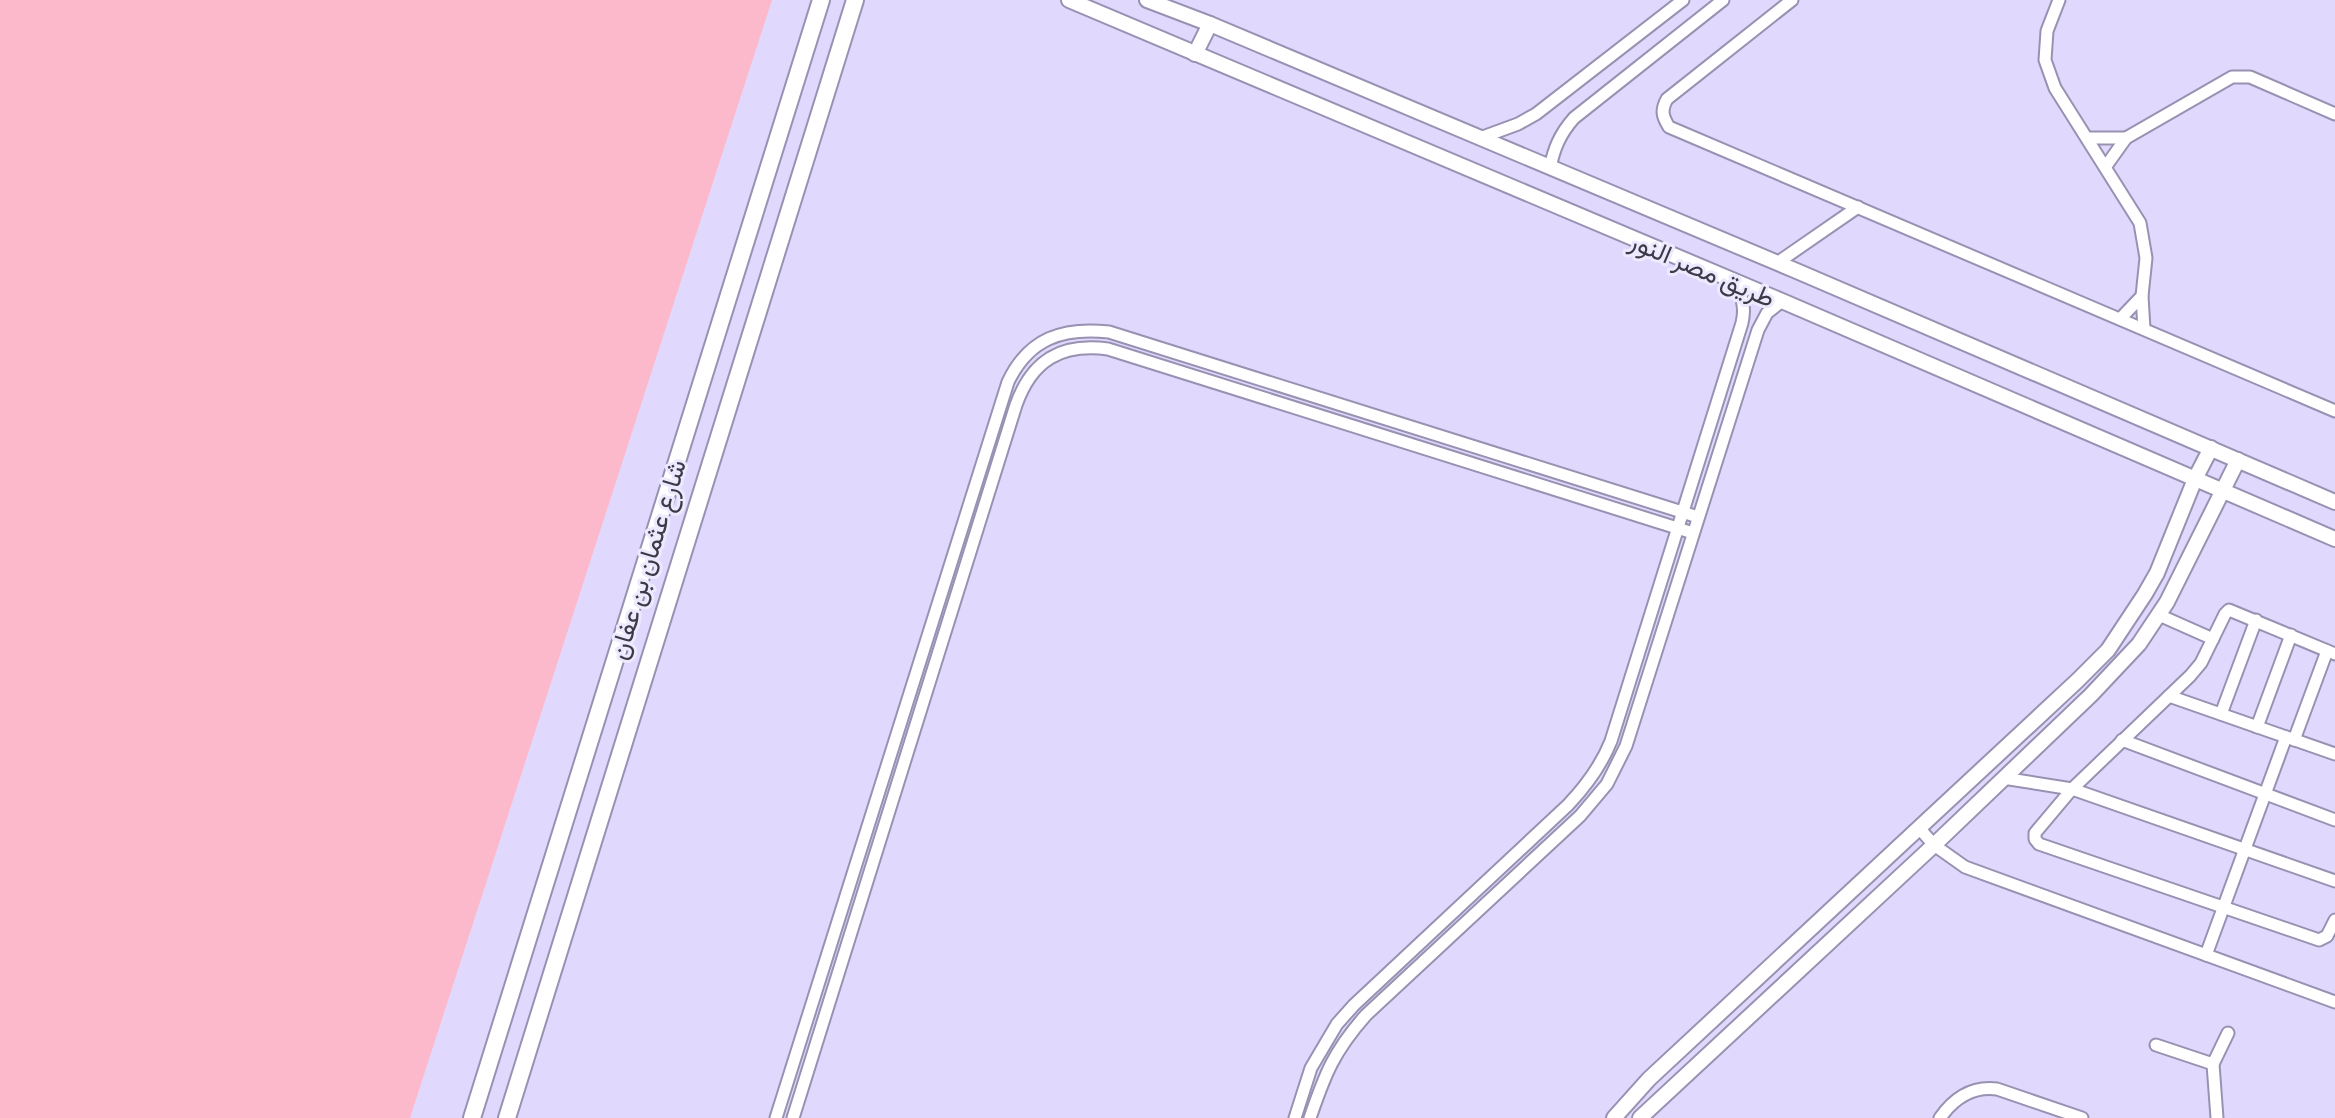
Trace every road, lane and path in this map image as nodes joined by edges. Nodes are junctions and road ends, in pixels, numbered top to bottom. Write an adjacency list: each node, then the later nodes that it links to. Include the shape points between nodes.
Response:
1 (809, 0): 14 (main road)
2 (821, 0): 14 (main road, شارع عثمان بن عفان)
3 (855, 0): 11 (main road, شارع عثمان بن عفان)
4 (863, 0): 11 (main road)
5 (1069, 0): 13 (street, طريق مصر النور)
6 (1147, 0): 12 (street, طريق مصر النور)
7 (1683, 0): 16 (street, via 1536,114)
8 (1723, 0): 20 (street, via 1574,118 1557,141)
9 (1792, 0): 21 (street, via 1667,99 1663,118 1669,127)
10 (2059, 0): 17 (street, via 2047,31 2045,60 2055,88)
11 (850, 17): 68 (main road, شارع عثمان بن عفان)
12 (1210, 24): 13 (street); 16 (street, طريق مصر النور)
13 (1195, 54): 23 (street, طريق مصر النور)
14 (802, 59): 67 (main road, شارع عثمان بن عفان)
15 (2335, 114): 18 (street, via 2241,76 2223,80)
16 (1480, 138): 20 (street, طريق مصر النور)
17 (2088, 138): 18 (street); 19 (street)
18 (2126, 138): 19 (street)
19 (2106, 166): 24 (street, via 2144,234)
20 (1550, 168): 22 (street, طريق مصر النور)
21 (1858, 207): 22 (street); 26 (street)
22 (1777, 263): 29 (street, طريق مصر النور)
23 (1732, 281): 25 (street, طريق مصر النور); 34 (street, via 1744,305 1742,323)
24 (2142, 296): 26 (street); 27 (street)
25 (1782, 301): 31 (street, طريق مصر النور); 35 (street, via 1762,321)
26 (2120, 319): 27 (street)
27 (2144, 329): 28 (street)
28 (2335, 411)
29 (2211, 448): 30 (street, طريق مصر النور); 31 (street)
30 (2238, 460): 32 (street); 33 (street, طريق مصر النور)
31 (2195, 479): 32 (street, طريق مصر النور); 55 (street, via 2157,573 2108,650)
32 (2223, 491): 38 (street, طريق مصر النور); 39 (street)
33 (2335, 502)
34 (1683, 513): 35 (street); 36 (street); 69 (street, via 1109,332 1063,333 1036,346 1008,382)
35 (1698, 517): 37 (street)
36 (1678, 529): 37 (street); 70 (street, via 1108,349 1088,346 1050,358 1022,386); 71 (street, via 1611,741 1593,775 1568,805 1337,1024 1311,1068)
37 (1693, 533): 72 (street, via 1626,746 1607,784 1580,816 1350,1032 1327,1069)
38 (2335, 539)
39 (2159, 615): 42 (street); 51 (street, via 2091,695)
40 (2256, 620): 41 (street); 42 (street, via 2229,610); 45 (street)
41 (2291, 635): 43 (street); 46 (street)
42 (2213, 639): 44 (street, via 2201,663)
43 (2331, 652): 47 (street)
44 (2169, 696): 45 (street); 49 (street)
45 (2221, 714): 46 (street)
46 (2257, 727): 47 (street)
47 (2290, 738): 50 (street); 53 (street)
48 (2335, 738): 50 (street)
49 (2122, 740): 52 (street); 53 (street)
50 (2332, 753)
51 (2003, 778): 52 (street); 56 (street)
52 (2072, 789): 57 (street); 59 (street, via 2035,833 2039,844)
53 (2265, 794): 54 (street); 57 (street)
54 (2335, 820)
55 (1919, 828): 56 (street); 73 (street, via 1649,1079)
56 (1934, 845): 61 (street, via 1965,867); 66 (street)
57 (2245, 849): 58 (street); 59 (street)
58 (2335, 881)
59 (2224, 906): 60 (street, via 2319,940); 61 (street)
60 (2335, 920)
61 (2206, 955): 62 (street)
62 (2335, 1002)
63 (2228, 1033): 65 (street)
64 (2156, 1045): 65 (street)
65 (2213, 1064): 76 (street)
66 (1641, 1117)
67 (472, 1118)
68 (507, 1118)
69 (776, 1118)
70 (793, 1118)
71 (1295, 1118)
72 (1310, 1118)
73 (1614, 1118)
74 (1940, 1118): 75 (street, via 1964,1094 1987,1087)
75 (2082, 1118)
76 (2217, 1118)

